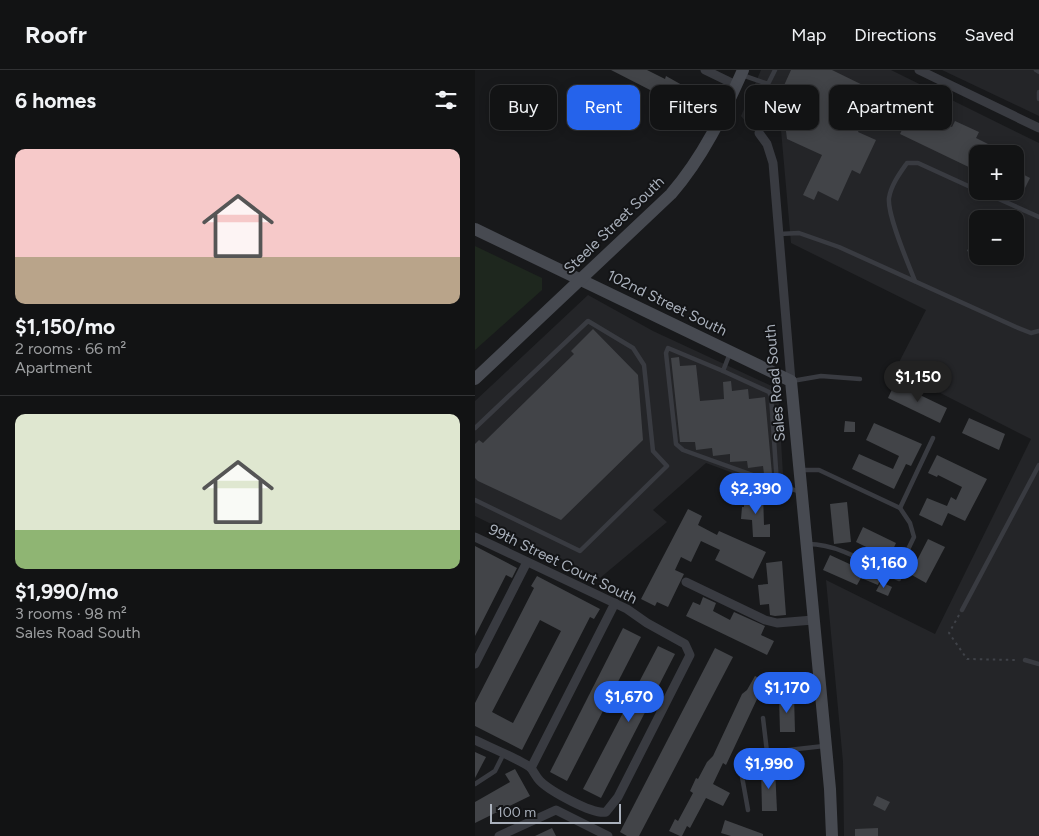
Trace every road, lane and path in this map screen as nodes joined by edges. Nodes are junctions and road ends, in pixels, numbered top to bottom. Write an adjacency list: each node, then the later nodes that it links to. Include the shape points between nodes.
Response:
1 (705, 70): 4 (street)
2 (775, 70): 4 (lane, via 768,84)
3 (919, 70): 7 (street)
4 (740, 77): 14 (street, Steele Street South, via 713,135 686,176)
5 (1039, 92): 6 (lane)
6 (1039, 99)
7 (1039, 128)
8 (759, 133): 13 (street, Sales Road South, via 767,144 773,163)
9 (969, 186): 15 (lane, via 917,163 907,163 897,175 889,198 891,213)
10 (1001, 200): 11 (lane)
11 (1039, 217)
12 (475, 229): 14 (street, 102nd Street South)
13 (779, 235): 15 (lane, via 799,233); 21 (street, Sales Road South)
14 (582, 280): 17 (street, 102nd Street South); 19 (street, Steele Street South)
15 (915, 281): 16 (lane, via 1016,328 1031,333)
16 (1039, 331)
17 (730, 351): 18 (lane); 21 (street, 102nd Street South)
18 (723, 371): 26 (lane, via 769,392 771,396); 26 (lane, via 668,348 676,444 683,450)
19 (475, 379)
20 (860, 379): 21 (lane, via 821,376)
21 (791, 381): 25 (street, Sales Road South)
22 (475, 428): 28 (lane, via 588,321 633,348 644,365 653,450 667,466 580,550)
23 (933, 438): 29 (lane)
24 (1039, 465): 37 (lane)
25 (800, 470): 27 (street, Sales Road South); 29 (lane, via 819,470)
26 (777, 484): 27 (lane)
27 (802, 492): 31 (street, Sales Road South)
28 (475, 500)
29 (900, 508): 33 (lane, via 914,537)
30 (475, 537): 32 (street, 99th Street Court South)
31 (806, 544): 34 (lane, via 836,548); 38 (street, Sales Road South)
32 (527, 562): 36 (street, 99th Street Court South); 40 (street)
33 (898, 570)
34 (899, 579)
35 (686, 582): 38 (street, via 765,620 777,623)
36 (615, 603): 47 (street); 47 (street, 99th Street Court South, via 681,641 689,649 688,664 618,797 606,812 591,810 555,792 540,781)
37 (962, 610): 39 (path, via 949,633 967,659)
38 (813, 620): 44 (street, Sales Road South)
39 (1025, 660): 41 (lane)
40 (475, 664)
41 (1039, 664)
42 (763, 718): 45 (lane)
43 (475, 740): 46 (street)
44 (826, 746): 45 (lane); 52 (street, Sales Road South)
45 (767, 752): 49 (lane, via 744,755 741,771)
46 (503, 755): 47 (street); 48 (lane, via 495,771)
47 (531, 768)
48 (475, 784)
49 (748, 810)
50 (499, 836): 51 (street, via 556,810)
51 (608, 836)
52 (832, 836)

